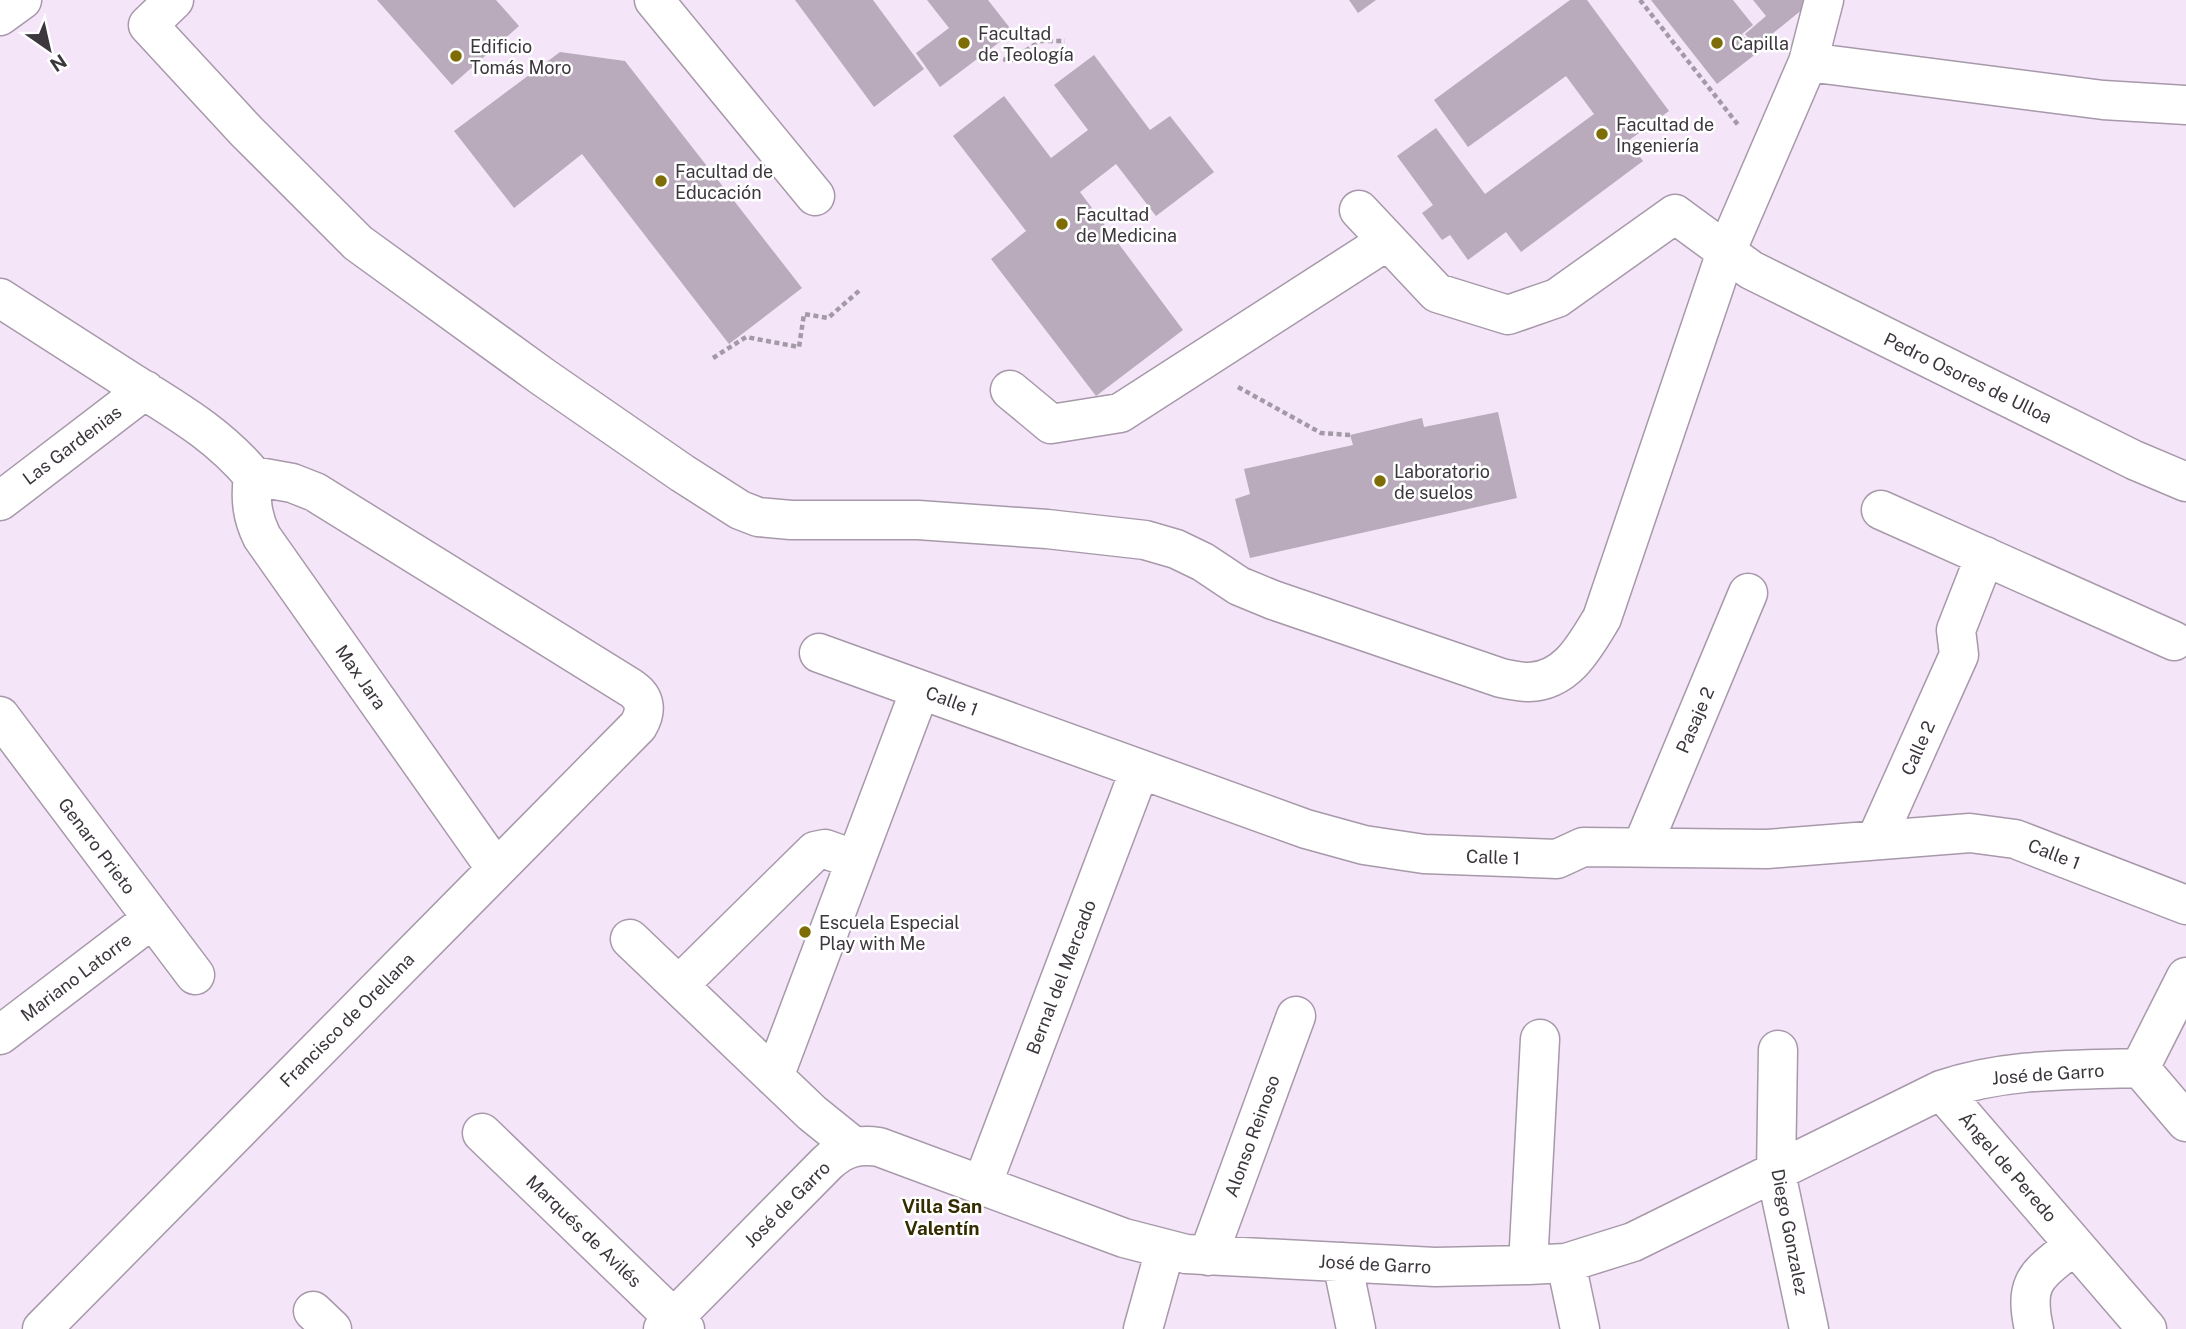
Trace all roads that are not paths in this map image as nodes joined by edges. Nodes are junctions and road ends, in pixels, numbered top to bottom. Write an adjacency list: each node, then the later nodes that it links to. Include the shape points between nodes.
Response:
1 (22, 0): 5 (street)
2 (174, 0): 11 (street, via 148,25 327,214 385,265 740,510 791,520 918,520 1145,540 1176,549 1273,600 1501,678 1530,682 1553,677 1568,667 1602,618)
3 (654, 0): 8 (street)
4 (1824, 0): 6 (street)
5 (0, 16)
6 (1808, 62): 7 (street, via 2103,100); 11 (street, via 1767,160)
7 (2186, 105)
8 (815, 196)
9 (1359, 210): 10 (street)
10 (1387, 241): 11 (street, Pedro Osores de Ulloa, via 1437,293 1508,315 1557,298 1675,214); 14 (street, via 1119,412 1051,424)
11 (1739, 261): 16 (street, Pedro Osores de Ulloa)
12 (0, 298): 13 (street)
13 (145, 390): 15 (street, via 215,436); 17 (street, Las Gardenias)
14 (1010, 390)
15 (253, 477): 29 (street, Max Jara, via 252,512 262,537); 29 (street, Francisco de Orellana, via 292,482 315,492 638,692 645,708 638,726)
16 (2186, 482)
17 (0, 500)
18 (1881, 510): 19 (street)
19 (1985, 556): 21 (street); 26 (street, Calle 2, via 1956,629 1959,655)
20 (1748, 593): 27 (street, Pasaje 2)
21 (2174, 641)
22 (818, 653): 23 (street, Calle 1)
23 (920, 690): 25 (street, Calle 1); 28 (street)
24 (0, 716): 31 (street, Genaro Prieto)
25 (1140, 769): 27 (street, Calle 1, via 1325,835 1394,851 1557,859 1583,847); 47 (street, Bernal del Mercado)
26 (1876, 840): 27 (street, Calle 1, via 1767,849); 30 (street, Calle 1, via 1970,833 2015,839)
27 (1642, 847)
28 (856, 860): 35 (street, via 831,850 815,851); 41 (street)
29 (496, 869): 55 (street, Francisco de Orellana)
30 (2186, 905)
31 (152, 919): 33 (street, Genaro Prieto); 37 (street, Mariano Latorre)
32 (630, 939): 35 (street)
33 (194, 975)
34 (2186, 977): 40 (street)
35 (679, 985): 41 (street)
36 (1296, 1016): 50 (street, Alonso Reinoso)
37 (0, 1035)
38 (1540, 1039): 53 (street)
39 (1778, 1050): 46 (street, Diego Gonzalez)
40 (2140, 1069): 42 (street, José de Garro, via 2011,1073); 43 (street)
41 (774, 1077): 45 (street)
42 (1941, 1090): 46 (street, José de Garro); 48 (street, Ángel de Peredo)
43 (2186, 1122)
44 (482, 1133): 54 (street, Marqués de Avilés)
45 (853, 1146): 47 (street, José de Garro, via 879,1147); 54 (street, José de Garro, via 827,1163)
46 (1776, 1173): 52 (street, José de Garro, via 1633,1241); 59 (street, Diego Gonzalez)
47 (982, 1185): 49 (street, José de Garro)
48 (2074, 1245): 60 (street, via 2031,1287); 61 (street, Ángel de Peredo)
49 (1164, 1250): 50 (street, José de Garro); 56 (street)
50 (1208, 1256): 51 (street, José de Garro)
51 (1342, 1262): 53 (street, José de Garro, via 1434,1267); 57 (street)
52 (1566, 1262): 53 (street, José de Garro); 58 (street)
53 (1528, 1265)
54 (674, 1325)
55 (42, 1329)
56 (1143, 1329)
57 (1356, 1329)
58 (1580, 1329)
59 (1809, 1329)
60 (2034, 1329)
61 (2147, 1329)

